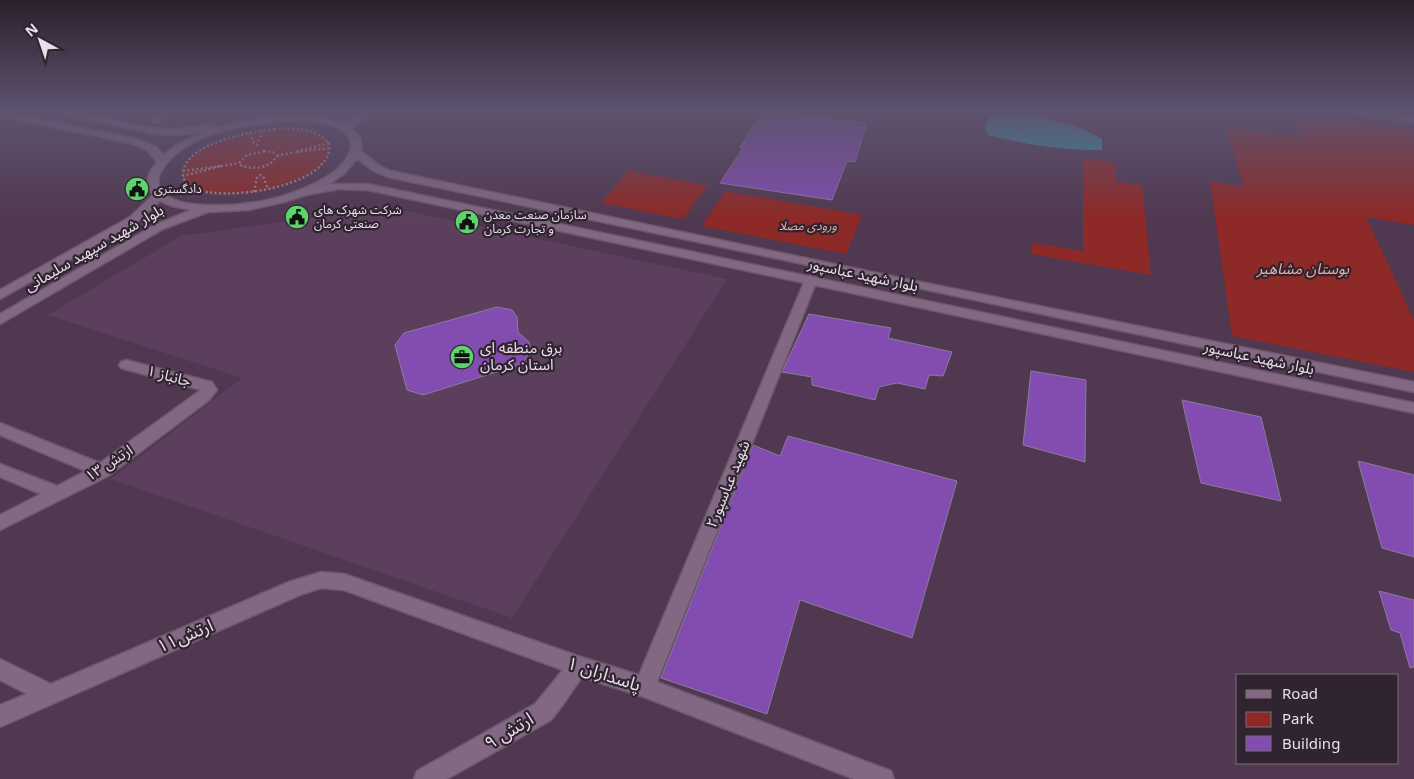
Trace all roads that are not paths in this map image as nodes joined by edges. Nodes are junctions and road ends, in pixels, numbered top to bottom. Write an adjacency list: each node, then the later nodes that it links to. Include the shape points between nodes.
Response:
1 (147, 147): 5 (main road)
2 (181, 147): 5 (main road)
3 (356, 147): 4 (main road)
4 (356, 152): 6 (main road, via 335,175); 10 (main road, بلوار شهید عباسپور, via 388,174)
5 (162, 161): 7 (main road, via 153,179)
6 (304, 192): 8 (main road, via 262,204); 9 (main road, بلوار شهید عباسپور, via 338,186 368,187)
7 (159, 195): 8 (main road, via 173,203); 11 (main road, بلوار شهید سپهبد سلیمانی, via 134,219)
8 (206, 209): 13 (main road, بلوار شهید سپهبد سلیمانی, via 159,226)
9 (811, 280): 12 (main road, بلوار شهید عباسپور); 26 (main road, شهید عباسپور۲)
10 (891, 280): 12 (main road); 15 (main road, بلوار شهید عباسپور)
11 (0, 295)
12 (884, 296): 17 (main road, بلوار شهید عباسپور)
13 (0, 320)
14 (126, 365): 16 (main road, جانباز ۱, via 207,386)
15 (1414, 387)
16 (209, 390): 20 (main road, ارتش ۱۳)
17 (1414, 408)
18 (0, 429): 20 (main road)
19 (0, 470): 21 (main road)
20 (102, 471): 21 (main road, ارتش ۱۳)
21 (56, 493): 22 (main road, ارتش ۱۳)
22 (0, 523)
23 (321, 580): 24 (main road, پاسداران ۱, via 344,582); 27 (main road, ارتش۱۱)
24 (578, 666): 26 (main road, پاسداران ۱); 30 (main road, ارتش ۹, via 556,700 543,712)
25 (0, 669): 27 (main road)
26 (644, 687): 29 (main road, پاسداران ۱)
27 (50, 694): 28 (main road, ارتش۱۱)
28 (0, 716)
29 (880, 778)
30 (424, 779)

